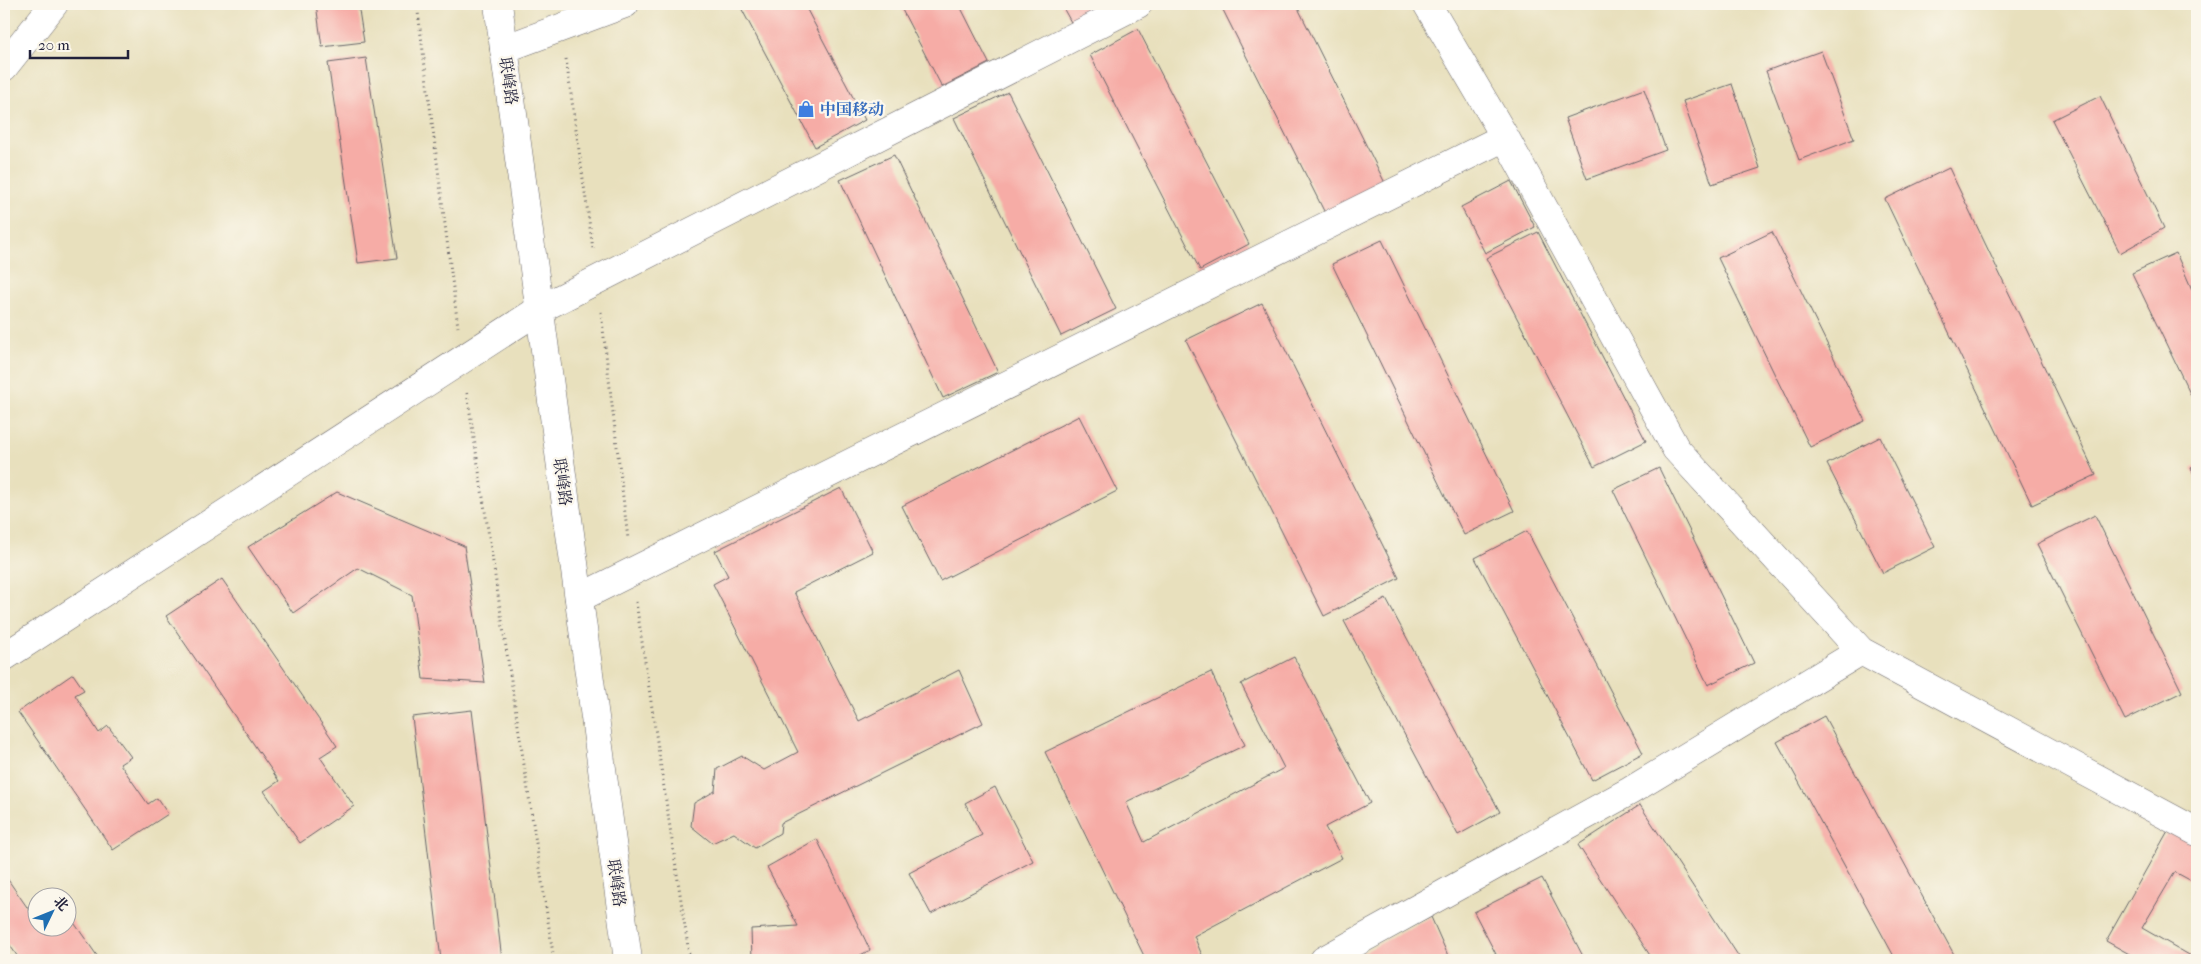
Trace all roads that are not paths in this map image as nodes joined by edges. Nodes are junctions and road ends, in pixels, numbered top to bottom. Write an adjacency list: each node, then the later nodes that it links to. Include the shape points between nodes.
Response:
1 (54, 4): 7 (street)
2 (498, 4): 6 (street, 联峰路)
3 (625, 4): 6 (street)
4 (1138, 4): 9 (street)
5 (1427, 4): 8 (street)
6 (504, 49): 9 (street, 联峰路)
7 (4, 67)
8 (1505, 137): 10 (street); 11 (street, via 1676,449)
9 (540, 309): 10 (street, 联峰路); 12 (street)
10 (578, 598): 14 (street, 联峰路)
11 (1860, 651): 13 (street); 15 (street, via 1630,791)
12 (4, 657)
13 (2197, 832)
14 (628, 960)
15 (1324, 960)

